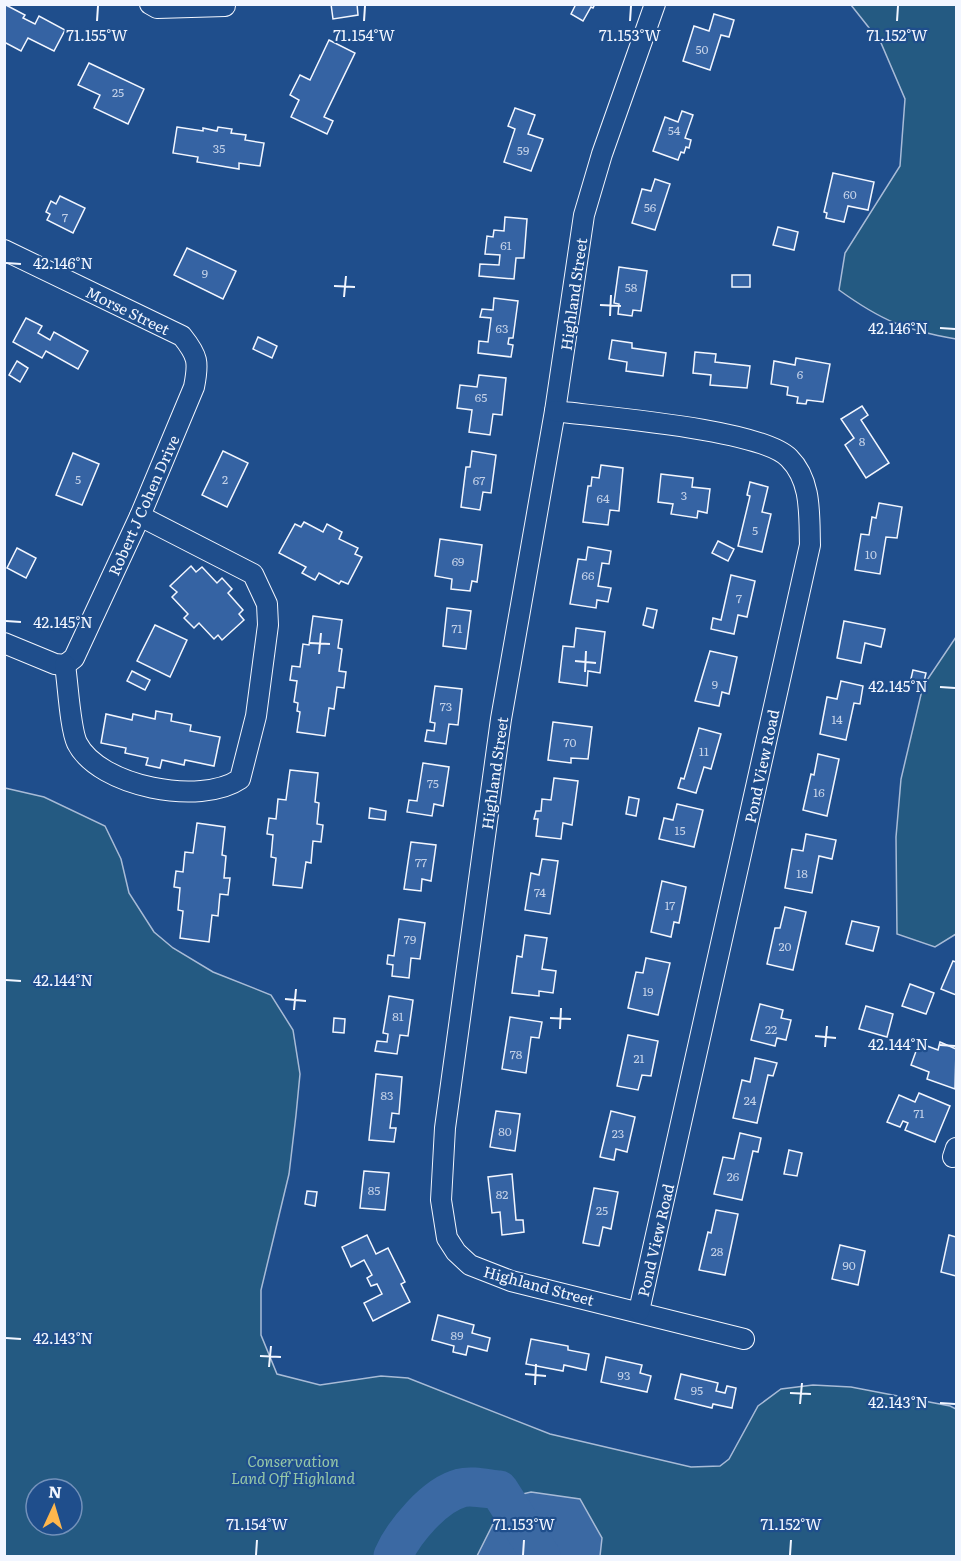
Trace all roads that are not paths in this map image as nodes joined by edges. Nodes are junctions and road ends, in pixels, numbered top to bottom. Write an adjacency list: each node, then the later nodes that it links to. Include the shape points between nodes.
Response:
1 (150, 4): 3 (street, via 157,8)
2 (655, 4): 6 (street, Highland Street, via 584,214)
3 (225, 6)
4 (4, 250): 5 (street, Morse Street, via 182,336)
5 (185, 341): 7 (street, Robert J Cohen Drive, via 194,351 198,366 194,387)
6 (555, 411): 10 (street, Highland Street, via 498,741 445,1128 441,1212 452,1245 463,1259 480,1270); 10 (street, Pond View Road, via 740,436 771,446 789,458 805,483 809,509 810,545)
7 (140, 516): 9 (street, Robert J Cohen Drive, via 74,658); 9 (street, via 253,574 260,585 267,604 268,625 256,716 240,779 227,787 176,791 113,776 88,760 76,741)
8 (4, 643): 9 (street)
9 (65, 665)
10 (639, 1311): 11 (street, Highland Street)
11 (744, 1339)

